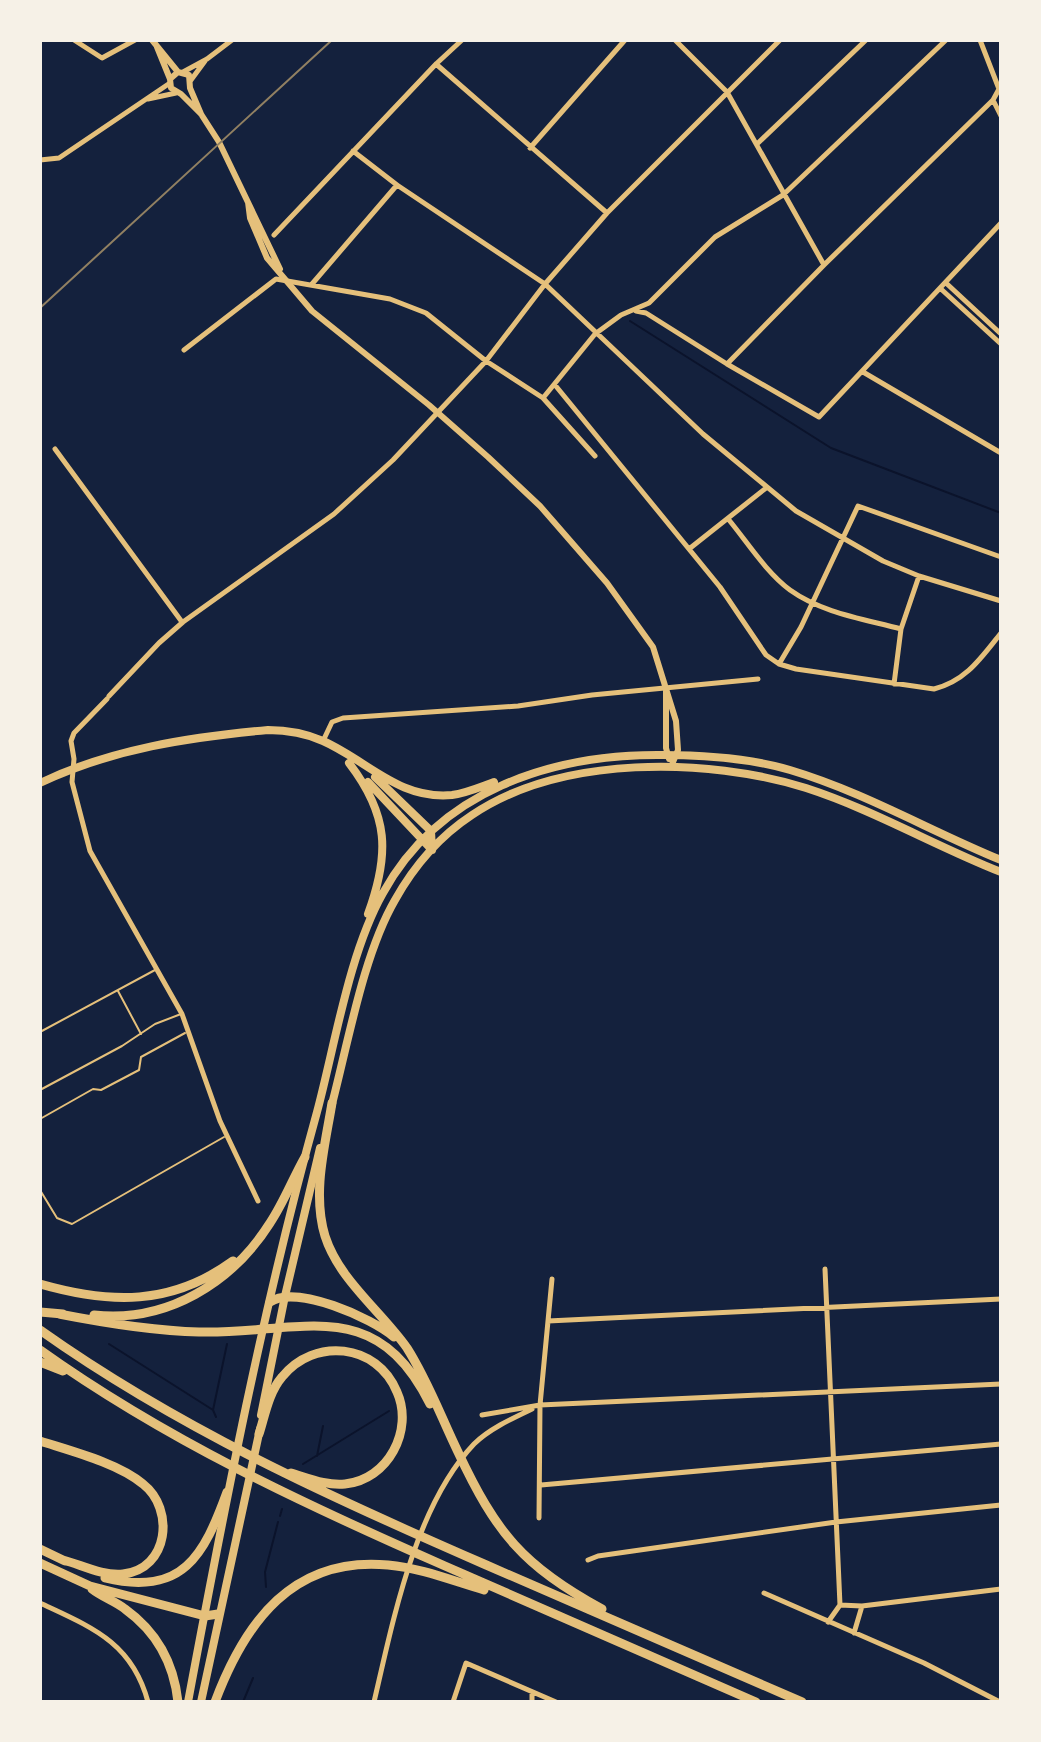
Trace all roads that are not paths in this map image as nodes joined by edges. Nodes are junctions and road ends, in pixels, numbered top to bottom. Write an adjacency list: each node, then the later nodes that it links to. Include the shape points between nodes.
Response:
1 (74, 40): 2 (street, via 102,58)
2 (135, 40)
3 (152, 40): 12 (street)
4 (232, 40): 13 (street)
5 (462, 40): 14 (street)
6 (625, 40): 26 (street)
7 (675, 40): 19 (street)
8 (780, 40): 19 (street)
9 (866, 40): 25 (street)
10 (946, 40): 30 (street)
11 (980, 40): 18 (street)
12 (157, 47): 15 (street); 16 (street)
13 (207, 59): 15 (street); 17 (street)
14 (436, 64): 26 (street); 27 (street)
15 (180, 72): 16 (street); 17 (street)
16 (170, 81): 20 (street); 21 (street)
17 (191, 84): 20 (street); 23 (street)
18 (1000, 88): 22 (street)
19 (727, 92): 25 (street); 31 (street)
20 (179, 93): 21 (street); 23 (street)
21 (147, 99): 28 (street, via 59,158)
22 (993, 100): 24 (street); 34 (street)
23 (201, 114): 35 (street)
24 (1001, 116)
25 (757, 144): 30 (street)
26 (530, 148): 31 (street)
27 (353, 151): 29 (street); 33 (street)
28 (40, 160)
29 (397, 185): 36 (street); 37 (street)
30 (783, 195): 34 (street); 39 (street, via 715,237 649,303)
31 (607, 213): 37 (street)
32 (1001, 223): 38 (street)
33 (274, 235)
34 (824, 265): 45 (street)
35 (286, 279): 36 (street); 43 (street, via 270,282); 49 (street, via 312,311)
36 (312, 284): 44 (street, via 407,304)
37 (545, 284): 40 (street); 44 (street)
38 (944, 286): 41 (street); 42 (street); 46 (street)
39 (635, 310): 40 (street); 45 (street)
40 (595, 334): 47 (street); 53 (street)
41 (1001, 334)
42 (1001, 344)
43 (184, 350)
44 (486, 361): 48 (street); 49 (street)
45 (727, 364): 46 (street, via 819,417)
46 (863, 372): 51 (street)
47 (555, 385): 48 (street); 56 (street)
48 (543, 398): 52 (street)
49 (438, 413): 61 (street, via 334,514); 67 (street, via 540,506 599,573 653,647)
50 (55, 449): 61 (street)
51 (1001, 453)
52 (595, 456)
53 (766, 488): 54 (street); 55 (street)
54 (729, 520): 56 (street); 60 (street, via 770,571)
55 (843, 538): 57 (street, via 858,506); 58 (street); 60 (street)
56 (689, 549): 64 (street, via 766,655)
57 (1001, 557)
58 (919, 576): 59 (street); 62 (street)
59 (1001, 601)
60 (812, 603): 62 (street); 64 (street)
61 (183, 622): 71 (street, via 74,733)
62 (901, 629): 66 (street)
63 (1001, 633): 66 (street, via 968,674 951,685 934,689)
64 (779, 664): 66 (street)
65 (758, 679): 67 (street)
66 (894, 684)
67 (666, 687): 68 (street, via 518,706 343,718 332,722); 69 (street); 69 (street, via 678,742)
68 (323, 741): 70 (main road); 71 (main road, via 288,730 255,731 117,754)
69 (672, 754): 72 (street); 74 (main road, via 583,761); 78 (main road, via 789,769)
70 (350, 760): 74 (main road, via 417,792 454,794); 75 (main road); 76 (main road); 81 (main road, via 377,807 383,845 381,876 351,961)
71 (73, 767): 73 (main road); 80 (street, via 90,851)
72 (671, 767): 77 (main road, via 581,774 519,790 472,815); 79 (main road, via 743,774 804,788 883,817)
73 (40, 783)
74 (503, 783): 75 (main road)
75 (431, 831): 76 (main road); 77 (main road)
76 (422, 840): 77 (main road); 81 (main road, via 381,896)
77 (432, 850): 88 (main road, via 384,921)
78 (1001, 860)
79 (1001, 872)
80 (158, 968): 82 (lane); 83 (street)
81 (349, 986): 91 (main road)
82 (117, 990): 85 (lane); 86 (lane)
83 (182, 1014): 84 (street); 86 (lane)
84 (189, 1031): 89 (lane, via 141,1057 139,1070); 90 (street)
85 (40, 1032)
86 (141, 1034): 87 (lane)
87 (40, 1090)
88 (332, 1103): 98 (main road); 106 (highway, via 319,1192 326,1237 350,1280)
89 (40, 1119)
90 (226, 1136): 92 (lane, via 72,1224 57,1218); 93 (street)
91 (305, 1157): 94 (highway, via 272,1221); 100 (main road)
92 (40, 1190)
93 (258, 1201)
94 (252, 1247): 97 (highway, via 200,1281 154,1296 104,1298); 103 (highway, via 205,1290 157,1311 130,1316)
95 (825, 1269): 101 (street)
96 (552, 1279): 104 (street)
97 (40, 1284)
98 (285, 1296): 100 (highway); 106 (highway, via 355,1312); 114 (main road)
99 (1001, 1299): 101 (street)
100 (270, 1302): 121 (main road)
101 (826, 1308): 104 (street); 111 (street)
102 (40, 1312): 103 (highway)
103 (59, 1314): 117 (highway, via 160,1330 326,1325 362,1333 412,1373)
104 (548, 1321): 112 (street)
105 (40, 1330): 119 (highway, via 108,1376)
106 (406, 1347): 117 (highway)
107 (40, 1350): 109 (highway)
108 (40, 1362): 109 (highway)
109 (80, 1379): 132 (highway, via 260,1482)
110 (1001, 1384): 111 (street)
111 (830, 1392): 112 (street); 118 (street)
112 (540, 1405): 113 (street); 120 (street); 147 (street, via 486,1434 449,1477 400,1586)
113 (482, 1415)
114 (259, 1434): 119 (highway, via 281,1378 318,1352 357,1353 389,1377 401,1401 402,1429 395,1448 368,1477 341,1485); 136 (main road)
115 (40, 1441): 126 (highway, via 142,1483 163,1512 161,1545 137,1570 110,1574)
116 (1001, 1444): 118 (street)
117 (458, 1452): 140 (highway, via 492,1516 524,1557 561,1587)
118 (833, 1457): 120 (street); 124 (street)
119 (260, 1463): 140 (highway)
120 (541, 1485): 123 (street)
121 (227, 1492): 126 (highway, via 198,1557 167,1577 149,1582 108,1579); 137 (main road)
122 (1001, 1505): 124 (street)
123 (539, 1518)
124 (836, 1522): 127 (street); 134 (street)
125 (40, 1549): 126 (highway)
126 (63, 1560)
127 (588, 1560)
128 (40, 1563): 129 (highway)
129 (90, 1586): 137 (highway); 143 (highway, via 125,1608 157,1641 174,1677)
130 (1001, 1589): 135 (street)
131 (764, 1593): 138 (street)
132 (507, 1596): 146 (highway, via 389,1565 333,1569 285,1592 266,1609 236,1651); 151 (highway)
133 (40, 1603): 142 (street, via 115,1644 136,1670)
134 (840, 1605): 135 (street); 138 (street)
135 (862, 1606): 139 (street)
136 (218, 1614): 137 (highway); 145 (main road)
137 (205, 1616): 144 (main road)
138 (828, 1622): 139 (street)
139 (854, 1633): 153 (street)
140 (654, 1638): 152 (highway)
141 (532, 1692): 148 (street, via 466,1663); 149 (street); 150 (street)
142 (148, 1702)
143 (178, 1702)
144 (188, 1702)
145 (201, 1702)
146 (215, 1702)
147 (374, 1702)
148 (453, 1702)
149 (532, 1702)
150 (556, 1702)
151 (756, 1702)
152 (802, 1702)
153 (1000, 1702)

